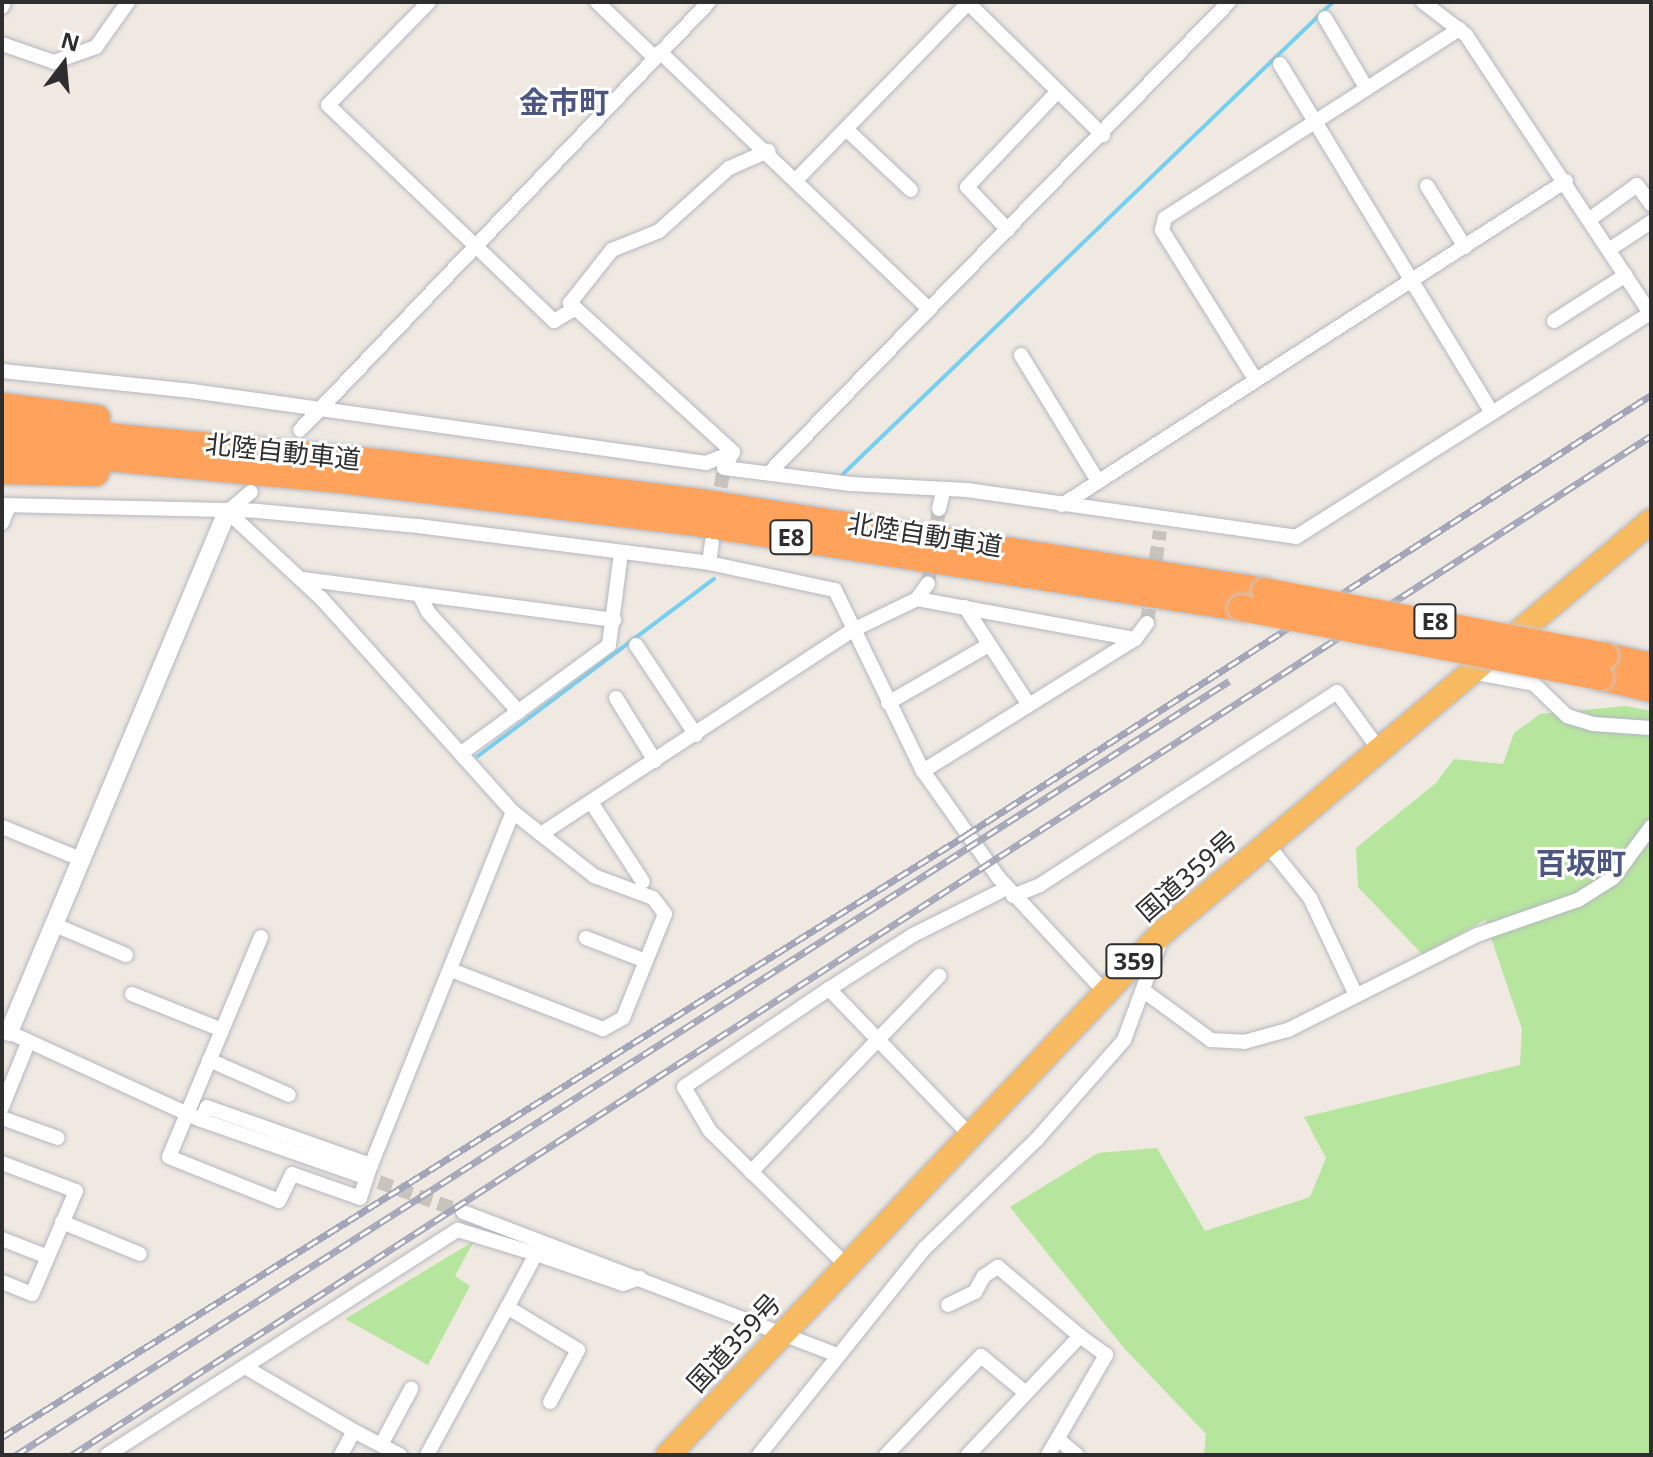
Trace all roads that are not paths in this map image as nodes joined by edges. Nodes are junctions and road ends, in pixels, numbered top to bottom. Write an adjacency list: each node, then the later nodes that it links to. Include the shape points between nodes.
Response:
1 (128, 2): 10 (street, via 96,47 54,62)
2 (429, 2): 27 (street, via 328,105)
3 (597, 2): 11 (street)
4 (709, 2): 11 (street)
5 (968, 2): 14 (street); 16 (street)
6 (1229, 2): 17 (street)
7 (1423, 2): 9 (street)
8 (1325, 18): 13 (street)
9 (1459, 29): 13 (street); 20 (street)
10 (2, 44)
11 (658, 55): 18 (street); 27 (street)
12 (1280, 64): 15 (street)
13 (1367, 89): 15 (street)
14 (1058, 91): 17 (street); 26 (street, via 967,187)
15 (1315, 122): 31 (street); 38 (street, via 1165,218 1162,230)
16 (846, 129): 19 (street); 22 (street)
17 (1103, 135): 26 (street)
18 (768, 151): 19 (street); 32 (street, via 729,168 659,231 612,250 570,303)
19 (797, 179): 33 (street)
20 (1566, 181): 24 (street); 28 (street)
21 (1427, 186): 28 (street)
22 (911, 190)
23 (1651, 204): 24 (street, via 1637,185)
24 (1590, 219): 29 (street)
25 (1651, 222): 29 (street)
26 (1008, 230): 33 (street)
27 (474, 245): 32 (street, via 554,321); 40 (street)
28 (1465, 247): 31 (street)
29 (1610, 249): 30 (street)
30 (1626, 275): 34 (street); 35 (street)
31 (1409, 284): 38 (street); 41 (street)
32 (574, 309): 45 (street)
33 (929, 309): 47 (street)
34 (1650, 314): 41 (street)
35 (1554, 321)
36 (1021, 355): 50 (street)
37 (2, 371): 40 (street, via 192,391)
38 (1255, 379): 50 (street)
39 (2, 406): 48 (highway)
40 (313, 412): 43 (street); 45 (street, via 706,463)
41 (1492, 412): 53 (street, via 1296,537 1175,516 1161,525)
42 (2, 426): 48 (highway, 北陸自動車道 / E8)
43 (300, 430)
44 (2, 448): 49 (highway, 北陸自動車道 / E8)
45 (733, 452): 47 (street, via 724,468)
46 (2, 471): 49 (highway)
47 (771, 471): 52 (street)
48 (500, 476): 73 (highway, 北陸自動車道 / E8, bridge, via 900,531 1265,591)
49 (340, 480): 73 (highway, 北陸自動車道 / E8, bridge, via 702,524)
50 (1098, 481): 53 (street)
51 (251, 492): 56 (street)
52 (943, 492): 53 (street, via 967,490); 55 (street)
53 (1062, 505)
54 (6, 506): 56 (street); 58 (street)
55 (939, 509)
56 (227, 512): 60 (street, via 418,526); 62 (street, via 239,517); 93 (street)
57 (1651, 521): 75 (highway, 国道359号 / 359)
58 (2, 523)
59 (712, 542): 61 (street)
60 (621, 552): 61 (street); 67 (street)
61 (709, 563): 69 (street, via 835,590)
62 (298, 578): 64 (street); 84 (street)
63 (928, 583): 65 (street)
64 (420, 596): 67 (street); 80 (street, via 428,612)
65 (917, 599): 66 (street); 69 (street)
66 (965, 607): 70 (street); 72 (street)
67 (614, 620): 80 (street, via 609,645)
68 (1147, 623): 70 (street)
69 (853, 630): 78 (street); 82 (street)
70 (1135, 639): 79 (street)
71 (636, 645): 82 (street)
72 (989, 645): 78 (street); 79 (street)
73 (1602, 666): 74 (highway, 北陸自動車道 / E8); 76 (highway, 北陸自動車道 / E8)
74 (1651, 666)
75 (1471, 672): 81 (street, via 1534,684 1567,716 1593,724); 83 (highway, 国道359号 / 359)
76 (1651, 689)
77 (616, 698): 85 (street)
78 (888, 703): 86 (street)
79 (1029, 705): 86 (street)
80 (519, 712): 84 (street)
81 (1651, 728)
82 (696, 735): 85 (street)
83 (1378, 748): 92 (highway, 国道359号 / 359); 95 (street, via 1337,692 1040,885)
84 (463, 752): 88 (street)
85 (655, 761): 87 (street)
86 (923, 771): 95 (street)
87 (591, 802): 91 (street); 94 (street)
88 (513, 812): 91 (street); 102 (street)
89 (2, 827): 93 (street)
90 (1651, 827): 108 (street, via 1613,878 1578,900 1477,935)
91 (541, 834): 101 (street, via 594,876 653,898 665,914)
92 (1266, 843): 97 (highway, 国道359号 / 359); 108 (street, via 1310,898)
93 (83, 860): 96 (street)
94 (643, 882)
95 (1010, 892): 104 (street, via 913,935); 105 (street)
96 (55, 925): 100 (street); 110 (street)
97 (1163, 932): 105 (highway, 国道359号 / 359); 106 (street)
98 (261, 937): 109 (street)
99 (586, 938): 101 (street)
100 (126, 955)
101 (646, 961): 102 (street, via 623,1018 603,1029)
102 (451, 970): 121 (street)
103 (939, 976): 111 (street)
104 (829, 989): 111 (street); 122 (street, via 684,1087 710,1131)
105 (1104, 991): 118 (highway, 国道359号 / 359)
106 (1144, 991): 108 (street, via 1211,1040 1244,1042 1288,1030); 137 (street, via 1124,1040 1089,1085 963,1206)
107 (132, 994): 109 (street)
108 (1356, 995)
109 (222, 1030): 113 (street)
110 (6, 1031): 112 (street)
111 (879, 1038): 118 (street); 122 (street)
112 (28, 1043): 115 (street); 116 (street)
113 (209, 1060): 114 (street); 116 (street)
114 (289, 1095)
115 (2, 1107)
116 (194, 1117): 121 (street, via 207,1107); 121 (street, via 169,1157 279,1201 292,1174 360,1198); 123 (street)
117 (2, 1118): 119 (street)
118 (969, 1134): 130 (highway, 国道359号 / 359)
119 (58, 1138)
120 (2, 1163): 125 (street, via 76,1191)
121 (371, 1165)
122 (751, 1172): 130 (street)
123 (359, 1175)
124 (463, 1212): 131 (street)
125 (62, 1222): 127 (street); 129 (street)
126 (2, 1239): 129 (street)
127 (140, 1254)
128 (536, 1254): 131 (street, via 623,1284); 134 (street); 138 (street, via 458,1230)
129 (48, 1257): 132 (street, via 32,1294)
130 (846, 1265): 135 (highway, 国道359号 / 359)
131 (640, 1278): 135 (street)
132 (2, 1282)
133 (948, 1305): 136 (street, via 975,1292 984,1276 998,1267)
134 (507, 1307): 141 (street, via 578,1350); 148 (street)
135 (783, 1332): 137 (street); 149 (highway, 国道359号 / 359)
136 (1080, 1336): 140 (street); 143 (street, via 1106,1355)
137 (837, 1355): 150 (street)
138 (245, 1367): 142 (street); 145 (street)
139 (411, 1389): 144 (street)
140 (1026, 1393): 151 (street, via 981,1356); 152 (street)
141 (550, 1402)
142 (354, 1431): 144 (street); 146 (street)
143 (1059, 1440): 153 (street); 154 (street)
144 (381, 1445): 147 (street)
145 (107, 1455)
146 (341, 1455)
147 (400, 1455)
148 (427, 1455)
149 (668, 1455)
150 (759, 1455)
151 (886, 1455)
152 (968, 1455)
153 (1048, 1455)
154 (1077, 1455)

